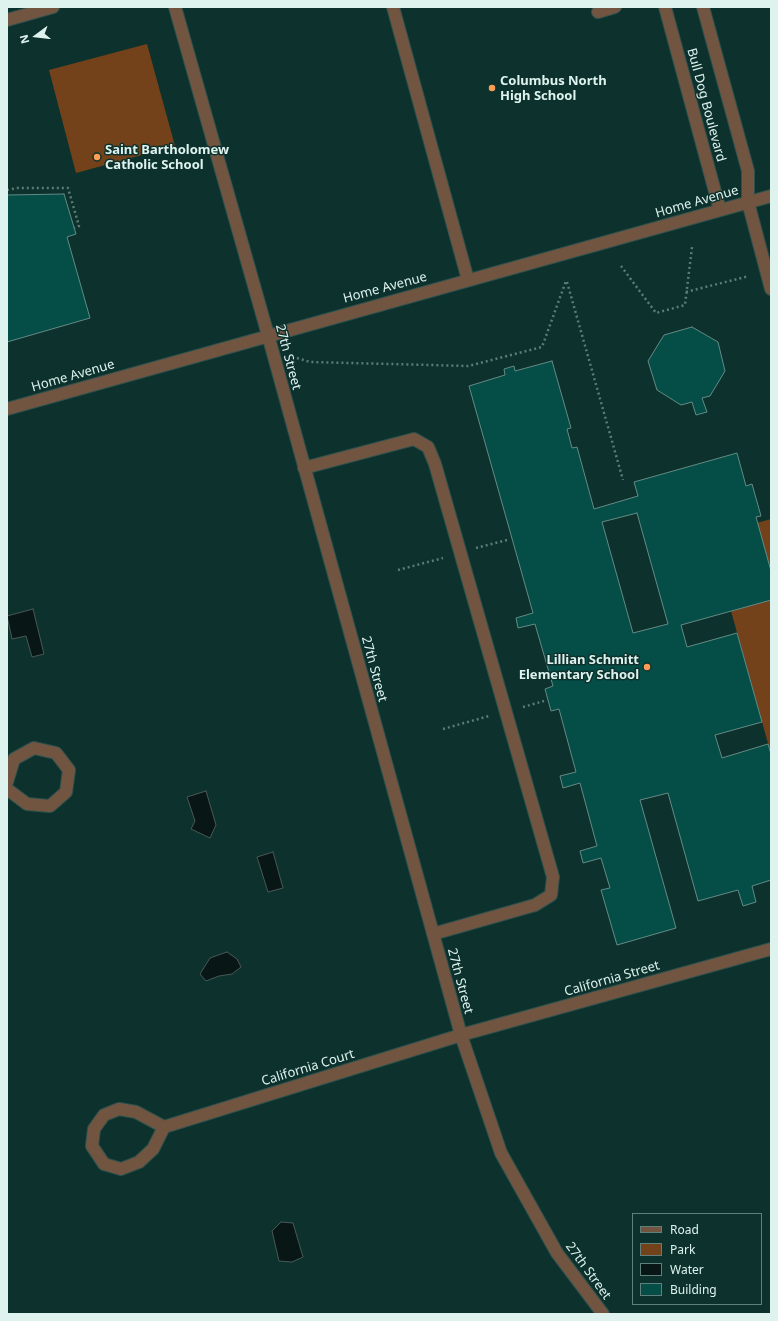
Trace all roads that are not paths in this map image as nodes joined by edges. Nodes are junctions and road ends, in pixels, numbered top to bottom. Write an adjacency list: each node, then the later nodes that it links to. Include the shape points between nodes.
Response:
1 (53, 7): 8 (street)
2 (175, 7): 15 (street, 27th Street)
3 (393, 7): 13 (street)
4 (615, 7): 7 (street)
5 (665, 7): 11 (street, Bull Dog Boulevard)
6 (703, 7): 10 (street, Bull Dog Boulevard, via 748,171)
7 (598, 12)
8 (7, 20)
9 (771, 196): 10 (street, Home Avenue)
10 (748, 202): 11 (street, Home Avenue); 12 (street, Bull Dog Boulevard)
11 (720, 210): 13 (street, Home Avenue)
12 (767, 256): 14 (street, Bull Dog Boulevard, via 766,272)
13 (468, 280): 15 (street, Home Avenue)
14 (771, 289)
15 (268, 335): 16 (street, Home Avenue); 17 (street, 27th Street)
16 (7, 409)
17 (304, 468): 20 (street, 27th Street); 20 (street, via 414,439 428,447 553,877 551,895 535,905)
18 (7, 782): 19 (street, via 14,759 34,748 56,753 69,770 66,792 50,806 27,804)
19 (7, 789)
20 (433, 934): 22 (street, 27th Street)
21 (771, 949): 22 (street, California Street)
22 (461, 1035): 23 (street, California Court); 24 (street, 27th Street, via 501,1153 557,1253)
23 (164, 1127): 23 (street, via 136,1112 119,1109 104,1115 94,1129 92,1146 104,1164 121,1169 139,1162 153,1149)
24 (603, 1314)

